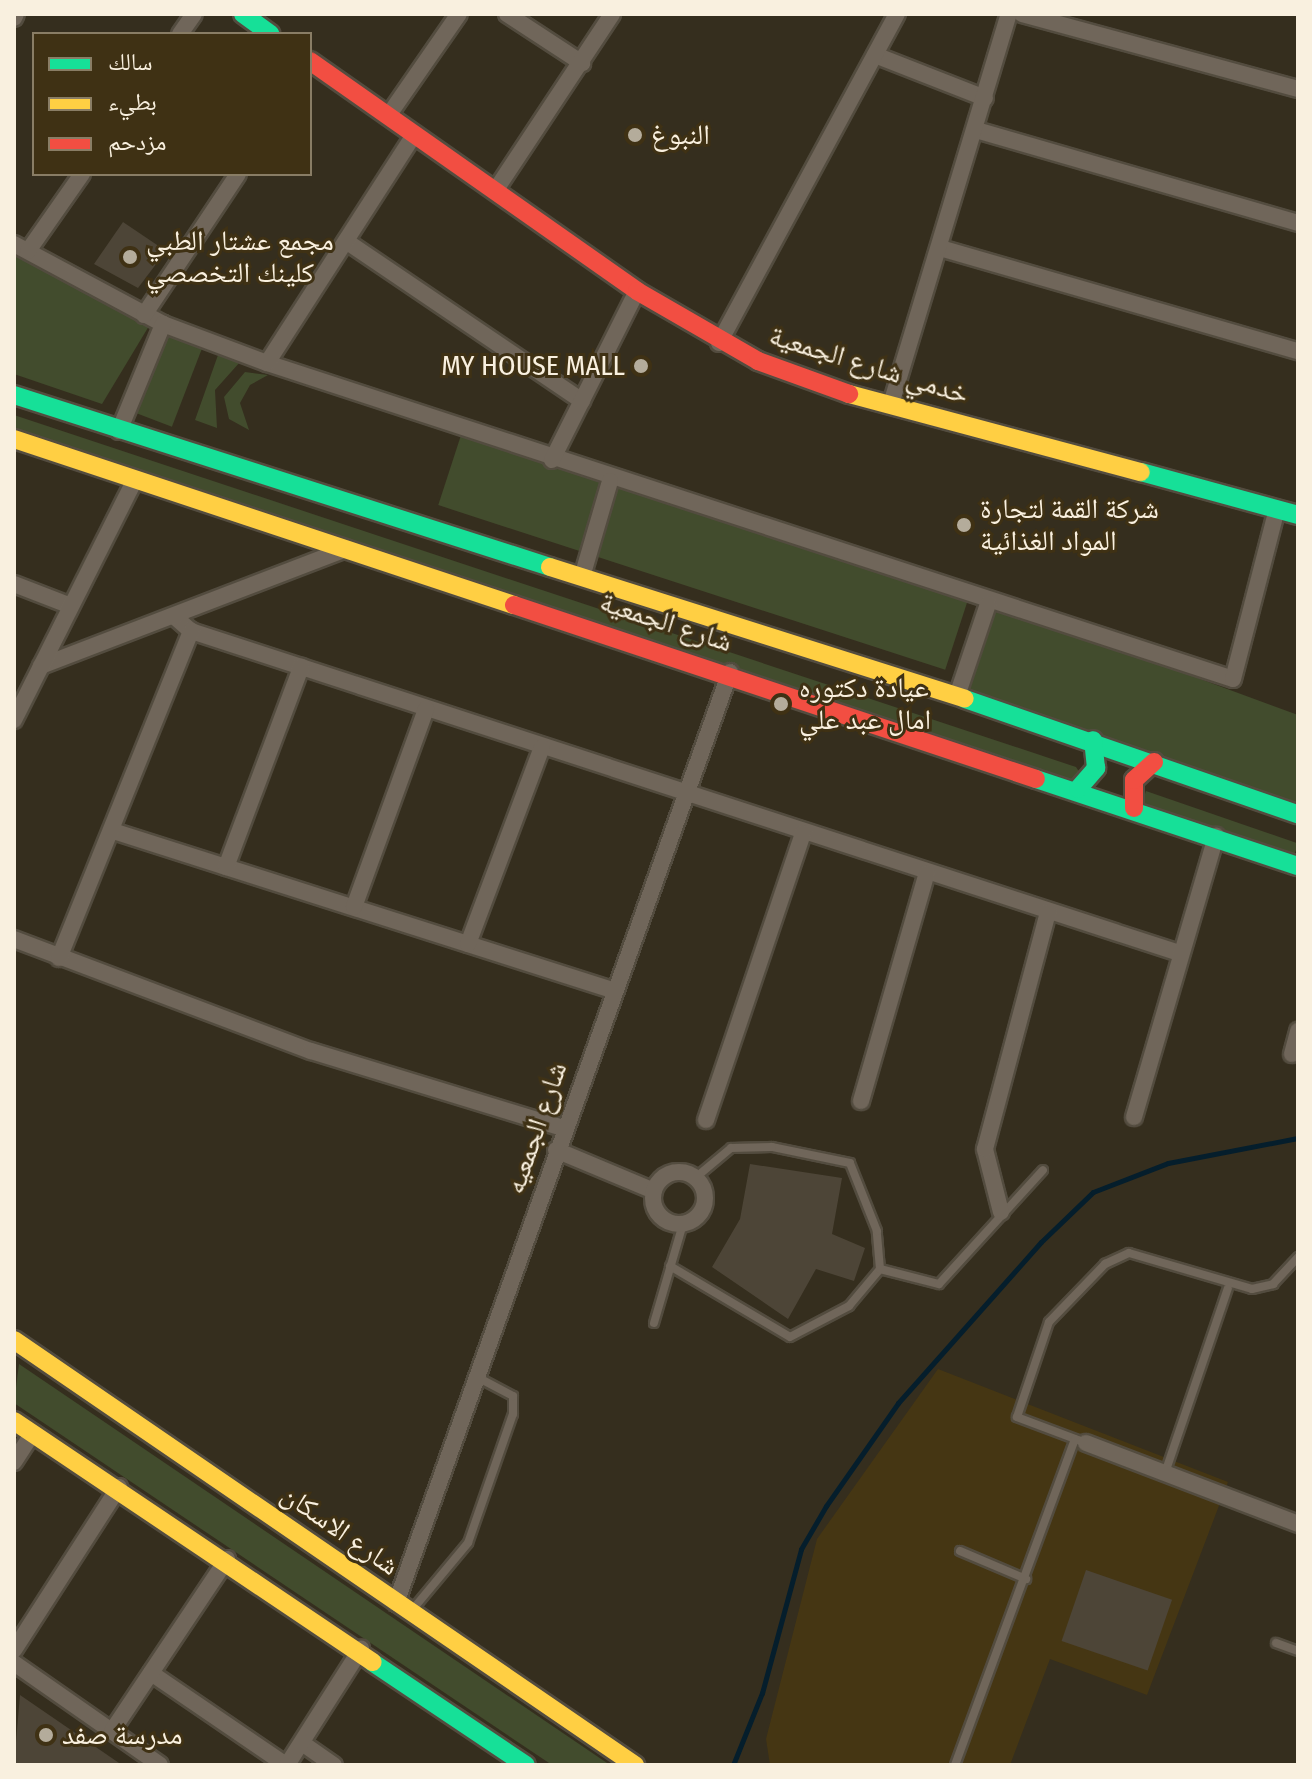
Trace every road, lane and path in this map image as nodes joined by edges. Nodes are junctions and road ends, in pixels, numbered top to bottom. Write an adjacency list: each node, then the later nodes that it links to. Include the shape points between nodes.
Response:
1 (194, 14): 9 (street)
2 (243, 14): 10 (main road)
3 (459, 14): 16 (street)
4 (507, 14): 12 (street)
5 (612, 14): 12 (street)
6 (897, 14): 11 (street)
7 (1009, 14): 15 (street)
8 (1022, 14): 14 (street)
9 (181, 32)
10 (268, 32)
11 (875, 55): 15 (street); 29 (street)
12 (582, 63): 21 (street)
13 (312, 64): 16 (main road, خدمي شارع الجمعية)
14 (1298, 89)
15 (985, 98): 17 (street)
16 (388, 116): 18 (main road, خدمي شارع الجمعية)
17 (976, 130): 22 (street); 25 (street)
18 (414, 135): 21 (main road, خدمي شارع الجمعية); 23 (street)
19 (80, 176): 24 (street)
20 (237, 176): 27 (street)
21 (495, 191): 26 (main road, خدمي شارع الجمعية)
22 (1298, 223)
23 (346, 241): 31 (street); 33 (street)
24 (21, 248): 27 (street)
25 (940, 248): 30 (street); 34 (street)
26 (637, 291): 29 (main road, خدمي شارع الجمعية); 33 (street)
27 (144, 315): 28 (street)
28 (163, 324): 31 (street); 35 (street)
29 (719, 343): 34 (main road, خدمي شارع الجمعية, via 801,379)
30 (1298, 351)
31 (267, 363): 37 (street)
32 (14, 395): 35 (main road, شارع الجمعية)
33 (582, 401): 37 (street)
34 (891, 404): 40 (main road, خدمي شارع الجمعية)
35 (119, 431): 43 (main road, شارع الجمعية)
36 (14, 439): 38 (main road, شارع الجمعية)
37 (552, 460): 39 (street)
38 (134, 481): 42 (main road, شارع الجمعية); 46 (street)
39 (610, 481): 43 (street); 45 (street)
40 (1277, 509): 41 (main road, خدمي شارع الجمعية); 45 (street, via 1233,679)
41 (1298, 515)
42 (348, 548): 47 (street); 51 (main road, شارع الجمعية)
43 (582, 577): 52 (main road, شارع الجمعية)
44 (14, 584): 46 (street)
45 (988, 604): 52 (street)
46 (71, 606): 49 (street)
47 (176, 618): 48 (street); 49 (street)
48 (191, 631): 50 (street); 62 (street)
49 (41, 666): 54 (street)
50 (301, 667): 53 (street); 66 (street)
51 (730, 672): 58 (main road, شارع الجمعية); 59 (street, شارع الجمعيه)
52 (957, 696): 55 (main road, شارع الجمعية)
53 (426, 709): 56 (street); 68 (street)
54 (14, 720)
55 (1093, 740): 57 (main road, شارع الجمعية); 58 (main road, via 1096,768)
56 (542, 747): 59 (street); 71 (street)
57 (1154, 762): 60 (main road, via 1134,780); 61 (main road, شارع الجمعية)
58 (1078, 789): 60 (main road, شارع الجمعية)
59 (683, 793): 63 (street); 74 (street, شارع الجمعيه)
60 (1134, 808): 64 (main road, شارع الجمعية)
61 (1298, 814)
62 (113, 831): 66 (street); 73 (street)
63 (803, 833): 67 (street); 79 (street)
64 (1216, 836): 65 (main road, شارع الجمعية); 72 (street)
65 (1298, 866)
66 (226, 867): 68 (street)
67 (927, 873): 69 (street); 77 (street)
68 (354, 907): 71 (street)
69 (1048, 912): 72 (street); 85 (street, via 985,1149)
70 (14, 939): 73 (street)
71 (468, 944): 74 (street)
72 (1179, 953): 78 (street)
73 (59, 958): 80 (street, via 311,1051)
74 (612, 990): 80 (street, شارع الجمعيه)
75 (1298, 1031): 76 (street)
76 (1292, 1054)
77 (861, 1101)
78 (1134, 1117)
79 (706, 1120)
80 (563, 1128): 81 (street, شارع الجمعيه)
81 (556, 1150): 84 (street); 93 (street, شارع الجمعيه)
82 (1043, 1170): 85 (lane)
83 (695, 1178): 84 (street, via 668,1174); 86 (street, via 704,1207); 89 (lane, via 731,1148 772,1147 850,1163 877,1231)
84 (654, 1191): 86 (street, via 661,1218)
85 (1001, 1212): 89 (lane, via 939,1284)
86 (683, 1224): 88 (lane)
87 (1298, 1257): 90 (lane, via 1273,1284)
88 (670, 1266): 89 (lane, via 790,1337 849,1306); 91 (lane)
89 (880, 1269)
90 (1228, 1288): 96 (lane, via 1129,1253 1105,1264 1049,1322 1017,1417); 98 (lane)
91 (654, 1323)
92 (14, 1340): 104 (main road, شارع الاسكان)
93 (476, 1377): 104 (street, شارع الجمعيه); 104 (lane, via 513,1396 513,1414 468,1543)
94 (14, 1421): 95 (main road)
95 (33, 1433): 97 (street); 99 (main road)
96 (1081, 1441): 98 (street); 103 (lane)
97 (14, 1462)
98 (1165, 1473): 100 (street)
99 (119, 1487): 102 (main road); 107 (street)
100 (1298, 1524)
101 (960, 1551): 103 (lane)
102 (227, 1559): 106 (main road); 110 (street)
103 (1026, 1579): 118 (lane)
104 (403, 1608): 117 (main road, شارع الاسكان)
105 (1276, 1643): 108 (lane)
106 (361, 1649): 112 (street); 116 (main road)
107 (14, 1650)
108 (1298, 1651)
109 (14, 1663): 111 (street)
110 (151, 1673): 111 (street); 114 (street)
111 (112, 1731): 113 (street)
112 (302, 1743): 114 (street); 115 (street)
113 (160, 1765)
114 (286, 1765)
115 (334, 1765)
116 (526, 1765)
117 (635, 1765)
118 (955, 1765)

